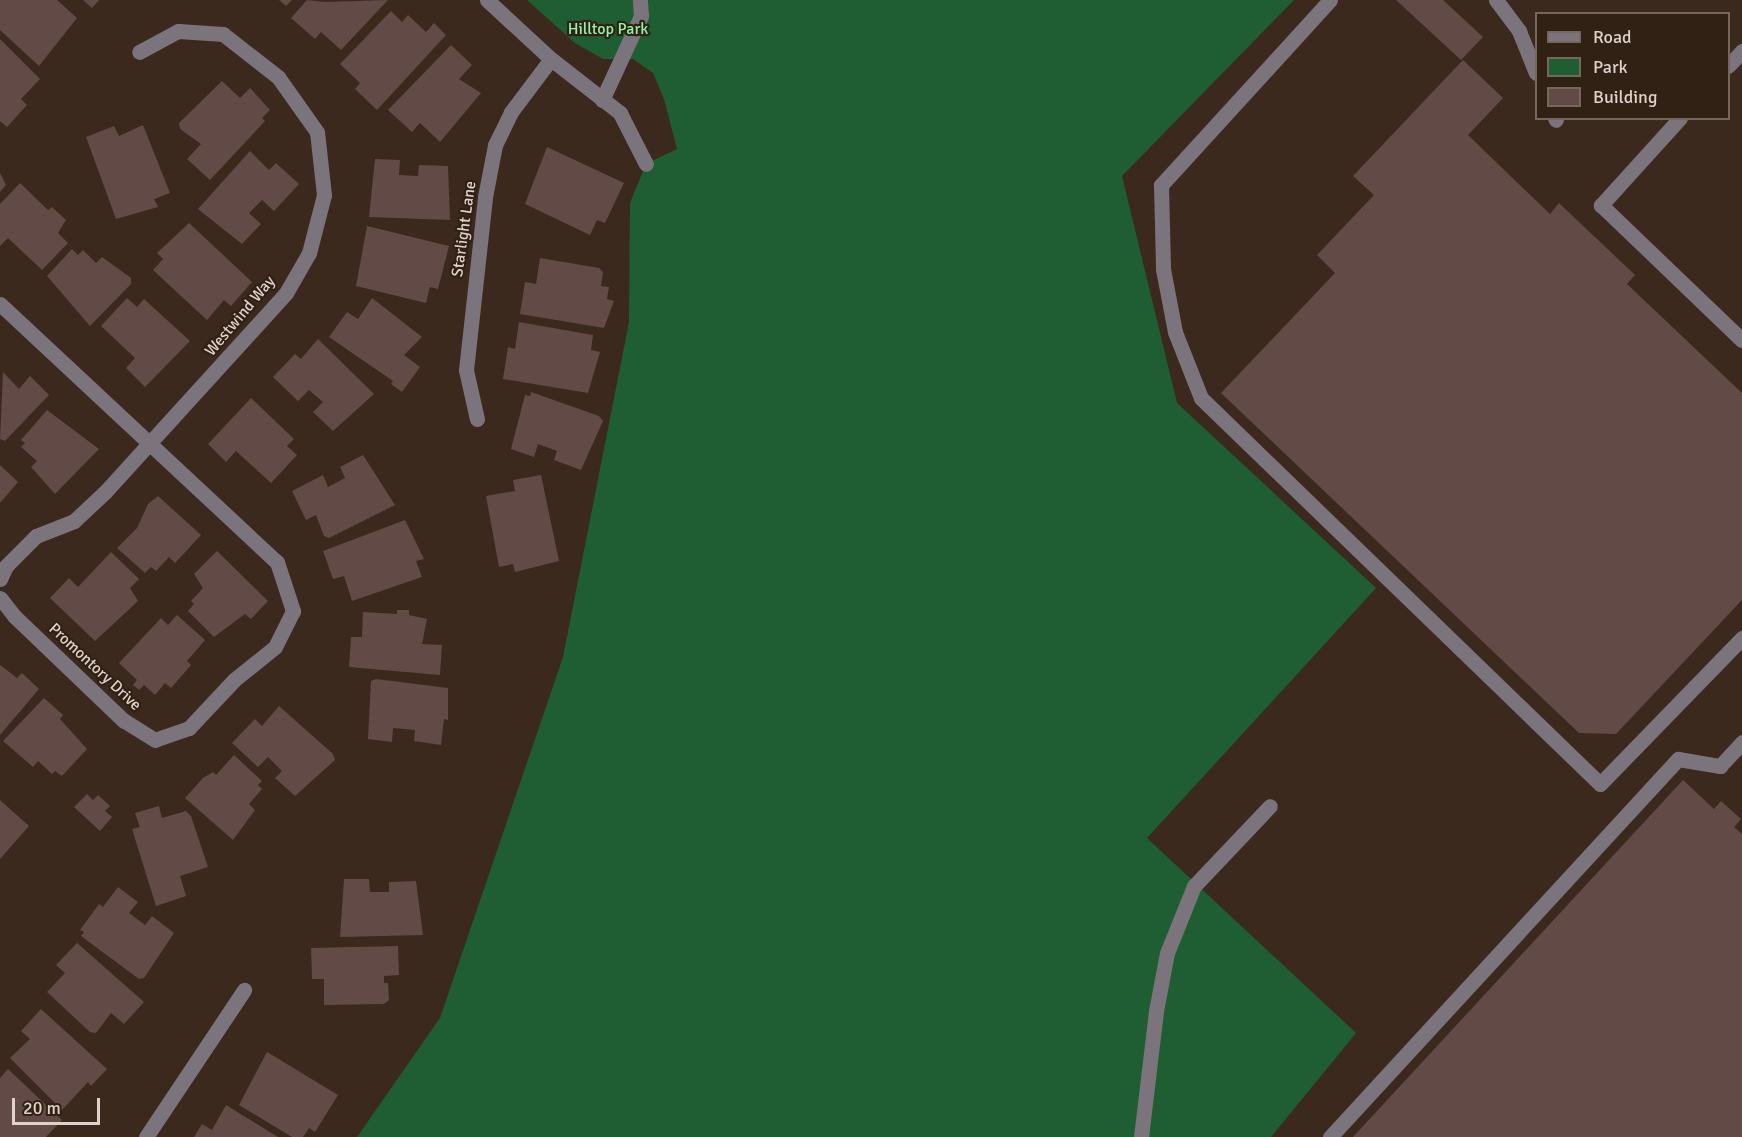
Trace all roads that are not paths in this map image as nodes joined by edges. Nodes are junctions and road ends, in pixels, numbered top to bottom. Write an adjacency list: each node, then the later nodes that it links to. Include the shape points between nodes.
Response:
1 (487, 0): 7 (street)
2 (640, 0): 10 (street, via 641,16)
3 (1330, 0): 19 (street, via 1161,185 1165,279 1175,332 1201,398 1600,784)
4 (1496, 0): 9 (street, via 1519,31)
5 (1742, 51): 8 (street)
6 (139, 52): 16 (street, Westwind Way, via 178,31 223,34 278,76 317,132 324,195 309,253 286,293)
7 (551, 59): 10 (street); 15 (street, Starlight Lane, via 511,112 495,145 466,370)
8 (1730, 64)
9 (1535, 71)
10 (602, 100): 12 (street, via 620,113)
11 (1678, 120): 14 (street, via 1601,205)
12 (646, 164)
13 (0, 304): 16 (street, Promontory Drive)
14 (1742, 340)
15 (477, 419)
16 (150, 444): 17 (street, via 74,521 36,536 6,566); 18 (street, Promontory Drive, via 277,562 293,611 275,646 234,680 189,728 154,740 124,721)
17 (0, 579)
18 (0, 598)
19 (1742, 638)
20 (1742, 742): 25 (street, via 1720,766 1678,759)
21 (1270, 806): 24 (street, via 1194,886 1167,953)
22 (244, 990): 23 (street)
23 (146, 1137)
24 (1141, 1137)
25 (1330, 1137)

